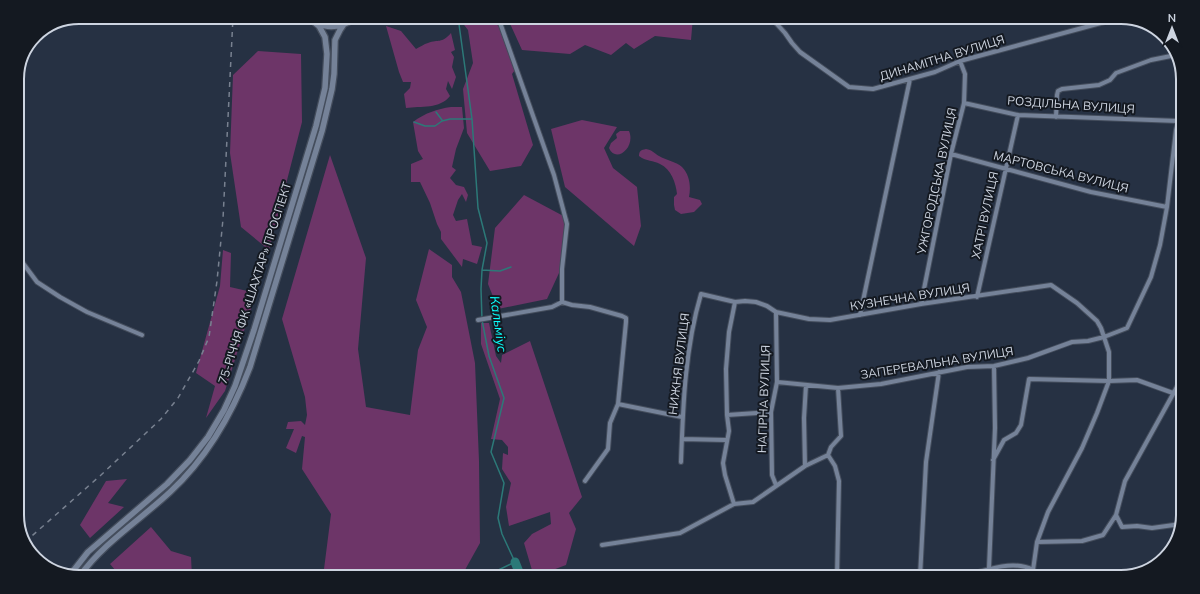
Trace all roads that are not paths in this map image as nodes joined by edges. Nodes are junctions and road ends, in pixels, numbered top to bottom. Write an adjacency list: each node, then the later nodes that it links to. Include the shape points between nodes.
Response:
1 (317, 24): 56 (main road, 75-РІЧЧЯ ФК «ШАХТАР» ПРОСПЕКТ, via 325,37 325,88 235,386 208,437 190,460 168,484 88,552)
2 (319, 24): 3 (main road)
3 (344, 24): 57 (main road, 75-РІЧЧЯ ФК «ШАХТАР» ПРОСПЕКТ, via 335,40 334,74 329,106 250,367 227,420 195,467)
4 (500, 24): 21 (street, via 554,175 567,224 562,269)
5 (775, 24): 9 (street, ДИНАМІТНА ВУЛИЦЯ, via 800,52 849,87 873,89)
6 (1097, 24): 8 (street, ДИНАМІТНА ВУЛИЦЯ)
7 (1171, 56): 12 (street, via 1151,60 1116,73 1110,80 1099,85 1058,91)
8 (960, 61): 9 (street, ДИНАМІТНА ВУЛИЦЯ); 10 (street, УЖГОРОДСЬКА ВУЛИЦЯ, via 965,74)
9 (910, 79): 25 (street)
10 (964, 103): 11 (street, РОЗДІЛЬНА ВУЛИЦЯ); 15 (street, УЖГОРОДСЬКА ВУЛИЦЯ)
11 (1018, 115): 12 (street, РОЗДІЛЬНА ВУЛИЦЯ); 16 (street, ХАТРІ ВУЛИЦЯ)
12 (1056, 117): 13 (street, РОЗДІЛЬНА ВУЛИЦЯ)
13 (1176, 121)
14 (1176, 130): 17 (street, ЗАПЕРЕВАЛЬНА ВУЛИЦЯ)
15 (951, 154): 16 (street, МАРТОВСЬКА ВУЛИЦЯ); 23 (street, УЖГОРОДСЬКА ВУЛИЦЯ)
16 (1006, 168): 17 (street, МАРТОВСЬКА ВУЛИЦЯ, via 1091,192); 20 (street, ХАТРІ ВУЛИЦЯ)
17 (1167, 207): 28 (street, ЗАПЕРЕВАЛЬНА ВУЛИЦЯ, via 1151,277 1127,328)
18 (24, 264): 27 (street, via 37,282 60,297 86,312)
19 (701, 294): 22 (street, КУЗНЕЧНА ВУЛИЦЯ); 41 (street, НИЖНЯ ВУЛИЦЯ, via 686,374)
20 (977, 297): 23 (street, КУЗНЕЧНА ВУЛИЦЯ); 28 (street, КУЗНЕЧНА ВУЛИЦЯ, via 1050,285 1089,312 1097,321)
21 (562, 302): 26 (street, via 552,307); 38 (street, via 626,318)
22 (735, 302): 24 (street, КУЗНЕЧНА ВУЛИЦЯ, via 756,302); 40 (street, via 727,354)
23 (921, 304): 25 (street, КУЗНЕЧНА ВУЛИЦЯ)
24 (776, 312): 25 (street, КУЗНЕЧНА ВУЛИЦЯ, via 809,319 830,320); 32 (street, НАГІРНА ВУЛИЦЯ)
25 (860, 315)
26 (478, 320)
27 (142, 335)
28 (1104, 337): 29 (street, ЗАПЕРЕВАЛЬНА ВУЛИЦЯ, via 1072,342 1028,358); 31 (street, КУЗНЕЧНА ВУЛИЦЯ, via 1109,352)
29 (994, 366): 30 (street, ЗАПЕРЕВАЛЬНА ВУЛИЦЯ); 45 (street)
30 (938, 372): 34 (street, ЗАПЕРЕВАЛЬНА ВУЛИЦЯ, via 881,384); 59 (street, via 926,462)
31 (1109, 381): 36 (street, via 1137,380); 45 (street, via 1029,379 1021,425 1016,433 1004,440); 53 (street, via 1082,448 1048,512)
32 (777, 382): 33 (street, ЗАПЕРЕВАЛЬНА ВУЛИЦЯ); 39 (street, НАГІРНА ВУЛИЦЯ)
33 (806, 385): 34 (street, ЗАПЕРЕВАЛЬНА ВУЛИЦЯ); 47 (street)
34 (838, 388): 44 (street, via 841,436 831,447)
35 (1176, 388): 36 (street)
36 (1173, 393): 37 (street); 51 (street, via 1125,481)
37 (1176, 393)
38 (618, 404): 41 (street); 48 (street, via 610,423 608,449)
39 (771, 412): 40 (street); 49 (street, НАГІРНА ВУЛИЦЯ, via 772,475)
40 (727, 415): 43 (street, via 729,431)
41 (682, 417): 42 (street, НИЖНЯ ВУЛИЦЯ)
42 (682, 439): 43 (street); 46 (street, НИЖНЯ ВУЛИЦЯ)
43 (726, 440): 50 (street, via 723,463)
44 (828, 455): 47 (street); 58 (street, via 835,466 839,481)
45 (993, 460): 55 (street)
46 (681, 462)
47 (805, 466): 49 (street)
48 (585, 482)
49 (776, 485): 50 (street, via 753,502)
50 (734, 504): 54 (street, via 680,533)
51 (1116, 515): 52 (street, via 1122,527 1152,528); 53 (street, via 1103,535 1082,541)
52 (1175, 525)
53 (1038, 542): 61 (street)
54 (602, 545)
55 (989, 568): 60 (street); 61 (street, via 1026,566)
56 (74, 570)
57 (86, 570)
58 (837, 570)
59 (920, 570)
60 (983, 570)
61 (1033, 570)

